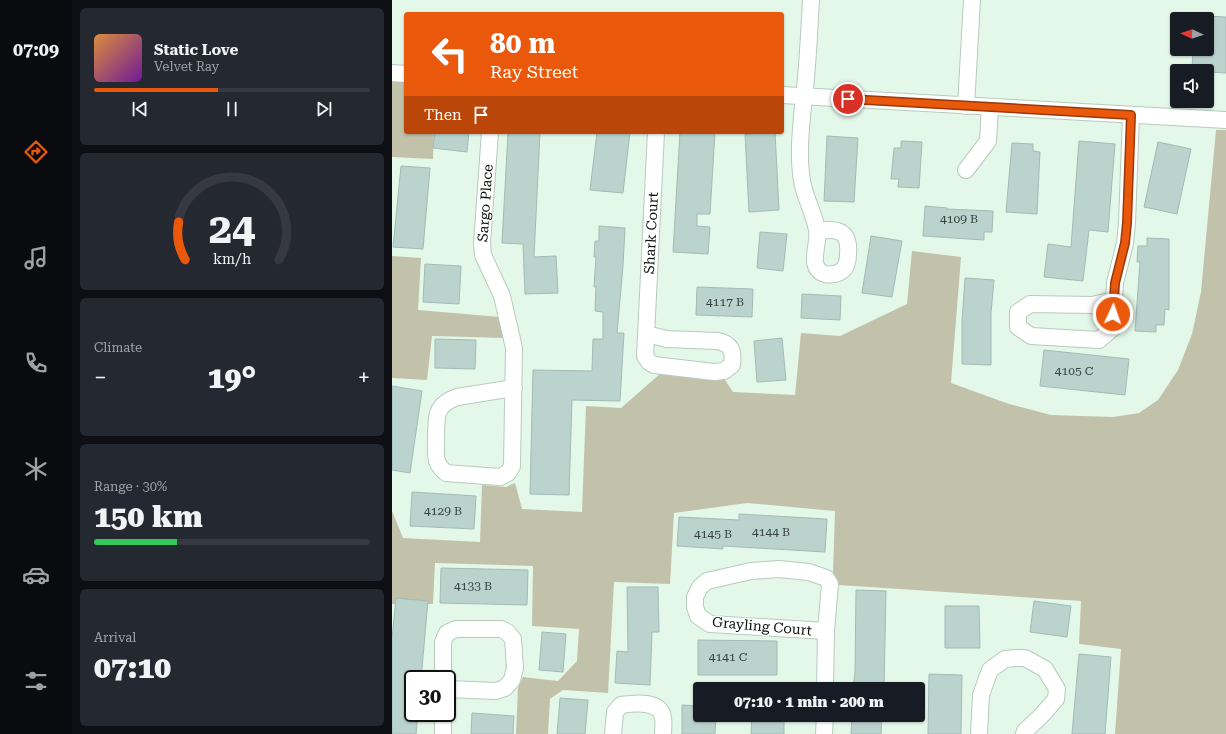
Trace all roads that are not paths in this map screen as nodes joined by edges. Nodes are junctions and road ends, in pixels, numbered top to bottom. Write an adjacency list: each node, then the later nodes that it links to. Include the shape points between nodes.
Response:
1 (811, 0): 6 (street)
2 (972, 0): 7 (street)
3 (392, 73): 4 (street)
4 (404, 74)
5 (784, 95): 6 (street)
6 (804, 97): 7 (street); 14 (street, via 800,153 802,185)
7 (966, 106): 8 (street)
8 (990, 107): 9 (street); 13 (street, via 988,141)
9 (1131, 115): 10 (street); 15 (street, via 1127,223)
10 (1226, 120)
11 (490, 134): 17 (street, Sargo Place, via 482,255 502,296 514,348)
12 (656, 134): 16 (street, Shark Court)
13 (966, 170)
14 (818, 232)
15 (1114, 300): 15 (street, via 1113,328 1099,340 1031,336 1018,327 1018,312 1030,304 1092,305)
16 (646, 334): 16 (street, Shark Court, via 667,339 724,342 730,348 732,364 724,371 714,372 654,365 648,362 645,356)
17 (514, 388): 17 (street, Sargo Place, via 457,397 442,406 438,414 436,452 440,468 446,473 493,477 508,473 512,466)
18 (826, 631): 18 (street, Grayling Court, via 830,584 826,578 810,572 779,568 751,571 707,582 700,587 696,597 695,607 698,616 710,624); 20 (street, Grayling Court)
19 (443, 670): 21 (street, via 443,642 447,633 456,629 501,629 513,639 515,668 512,680 505,688 496,691)
20 (825, 682)
21 (456, 689)
22 (443, 722): 24 (street)
23 (825, 722): 27 (street)
24 (443, 734)
25 (613, 734): 26 (street, via 615,712 621,705 629,704 653,705 660,709 663,717)
26 (662, 734)
27 (824, 734)
28 (980, 734): 29 (street, via 981,695 990,670 1005,659 1025,658 1045,669 1057,689 1056,699)
29 (1024, 734)

